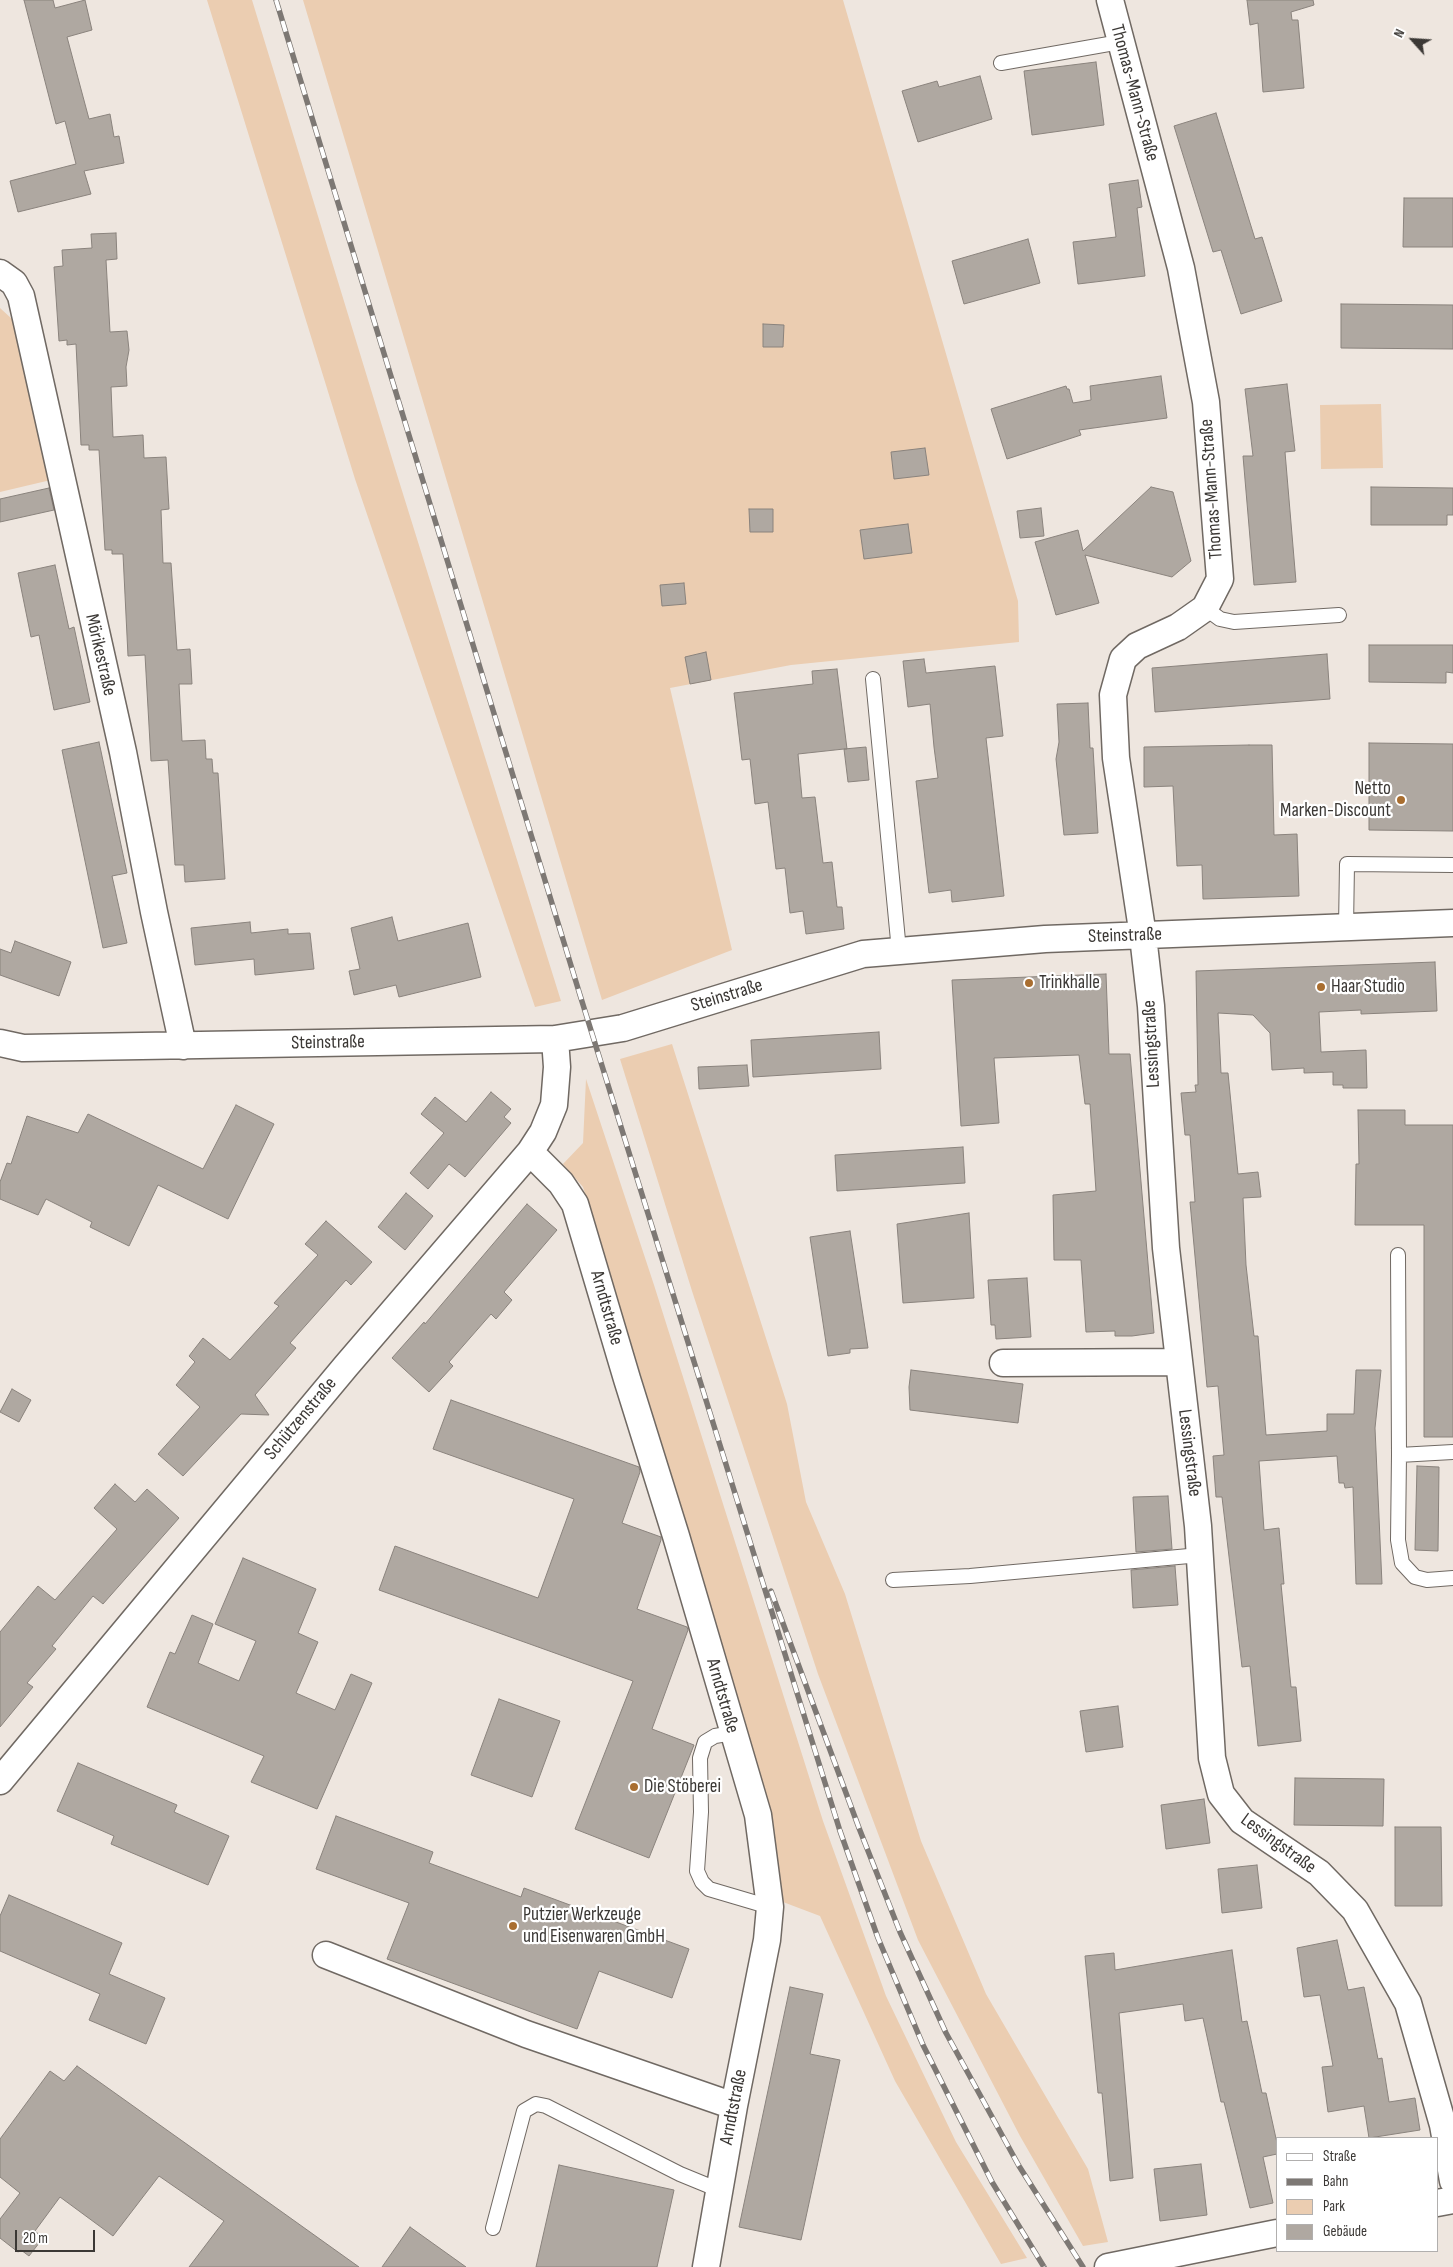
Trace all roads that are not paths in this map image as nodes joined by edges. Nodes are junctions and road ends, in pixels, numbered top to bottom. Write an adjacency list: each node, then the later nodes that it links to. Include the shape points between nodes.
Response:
1 (1110, 0): 2 (street, Thomas-Mann-Straße)
2 (1120, 42): 3 (lane); 5 (street, Thomas-Mann-Straße, via 1181,268 1206,402 1220,579)
3 (1001, 63)
4 (0, 273): 15 (street, Mörikestraße, via 14,283 20,296 123,752)
5 (1205, 608): 6 (lane, via 1234,622); 11 (street, Thomas-Mann-Straße, via 1178,627 1137,646 1123,659 1113,694 1116,758)
6 (1339, 615)
7 (873, 679): 12 (lane)
8 (1453, 865): 10 (lane, via 1347,864)
9 (1453, 923): 10 (street, Steinstraße)
10 (1346, 928): 11 (street, Steinstraße)
11 (1143, 936): 12 (street, Steinstraße, via 1045,939); 18 (street, Lessingstraße, via 1151,1006 1166,1248)
12 (899, 951): 13 (street, Steinstraße, via 863,954 623,1028)
13 (556, 1039): 15 (street, Steinstraße); 16 (street, Schützenstraße, via 554,1105 544,1132)
14 (0, 1043): 15 (street, Steinstraße, via 23,1048)
15 (183, 1046)
16 (530, 1152): 25 (street, Arndtstraße, via 561,1183 575,1204); 26 (street, Schützenstraße, via 339,1374)
17 (1398, 1255): 21 (lane)
18 (1178, 1362): 19 (street); 22 (street, Lessingstraße)
19 (1003, 1363)
20 (1453, 1452): 21 (lane)
21 (1399, 1455): 23 (lane, via 1398,1540 1402,1563 1415,1577 1427,1580)
22 (1200, 1555): 24 (lane); 30 (street, Lessingstraße, via 1212,1758 1220,1794 1242,1821 1318,1873 1355,1910 1408,2003 1443,2125)
23 (1453, 1578)
24 (893, 1580)
25 (733, 1733): 27 (street, Arndtstraße, via 758,1815); 27 (lane, via 715,1736 705,1742 700,1758 697,1871 709,1889)
26 (0, 1781)
27 (770, 1907): 29 (street, Arndtstraße, via 767,1940)
28 (326, 1955): 29 (street, via 526,2034)
29 (734, 2106): 31 (street, Arndtstraße)
30 (1453, 2181)
31 (719, 2190): 34 (lane, via 536,2104 524,2111); 36 (street, Arndtstraße)
32 (1453, 2200): 33 (street)
33 (1438, 2204)
34 (494, 2228)
35 (1276, 2233): 37 (street)
36 (706, 2267)
37 (1108, 2267)

